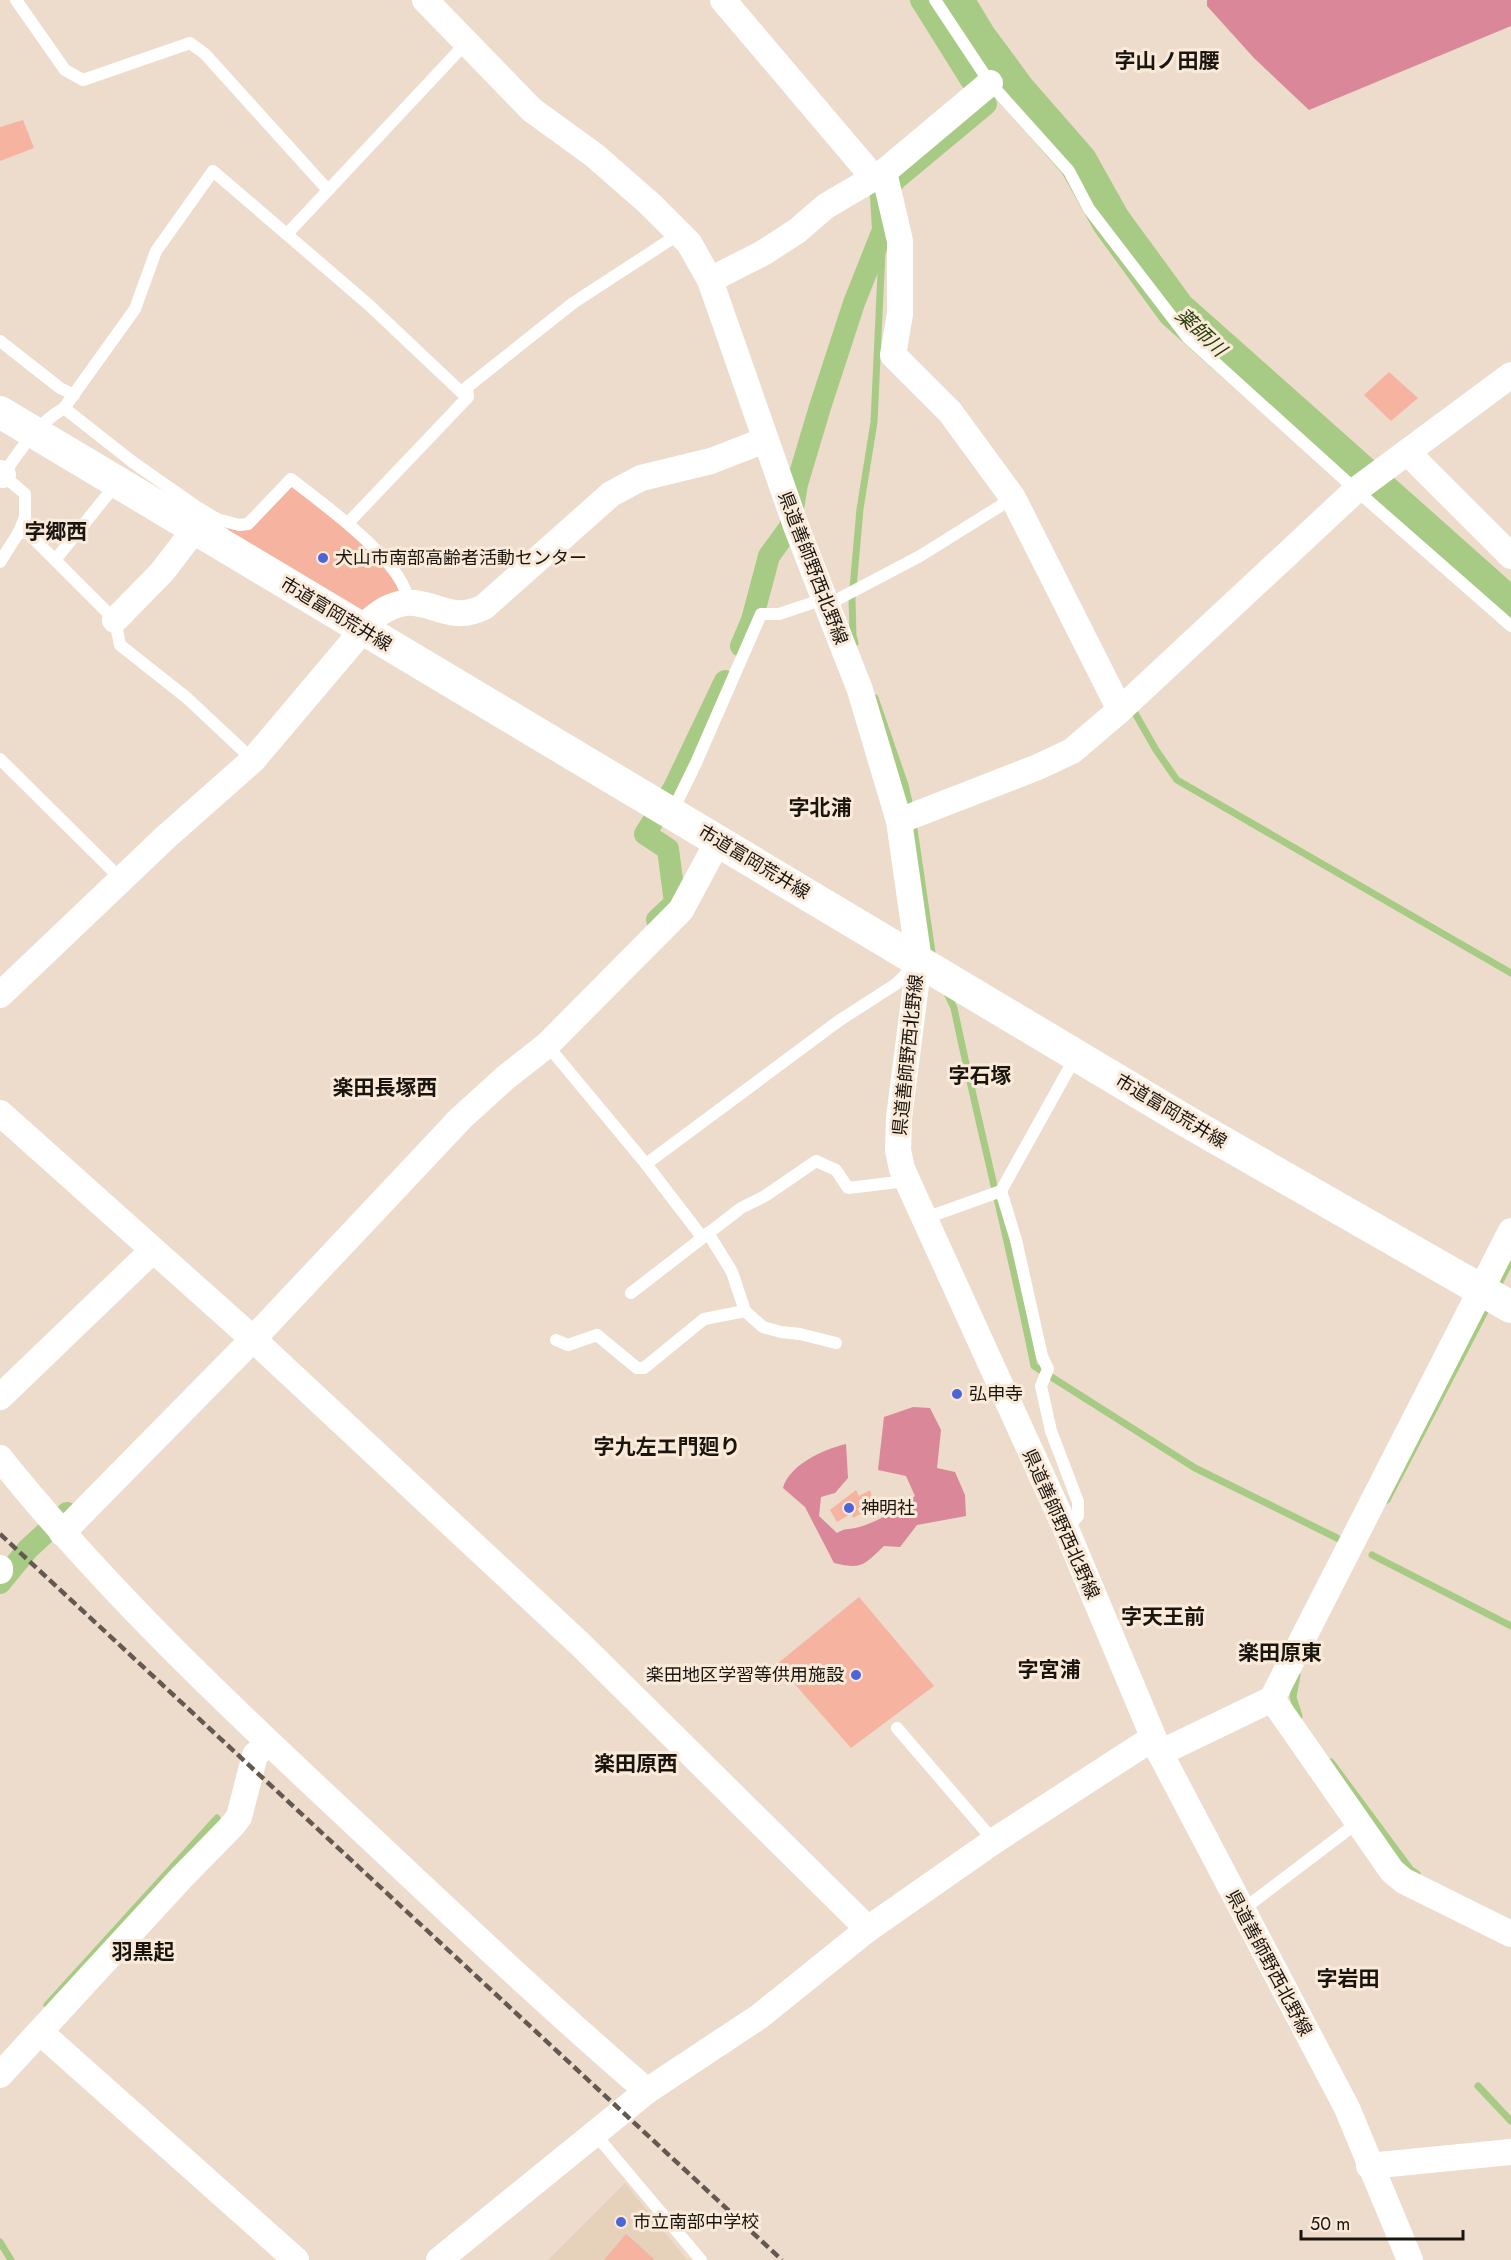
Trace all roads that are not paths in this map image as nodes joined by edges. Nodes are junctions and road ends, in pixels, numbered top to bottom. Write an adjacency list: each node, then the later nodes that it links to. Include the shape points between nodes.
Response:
1 (16, 0): 8 (lane, via 65,70 83,81 190,43 205,54)
2 (425, 0): 5 (street, 県道善師野西北野線)
3 (723, 0): 7 (street)
4 (935, 0): 6 (lane)
5 (467, 42): 8 (lane); 10 (street, 県道善師野西北野線, via 532,110 594,155)
6 (990, 83): 7 (street); 23 (lane, via 1069,171 1089,209 1188,338)
7 (883, 181): 11 (street, via 826,206 763,253); 24 (street, via 900,241 900,314 893,355 950,412)
8 (327, 189): 9 (lane)
9 (288, 233): 14 (lane, via 461,392); 15 (lane, via 213,171 156,251 135,309)
10 (679, 234): 11 (street, 県道善師野西北野線); 14 (lane, via 573,303)
11 (710, 280): 19 (street, 県道善師野西北野線)
12 (0, 341): 15 (lane)
13 (1506, 385): 20 (street)
14 (467, 387): 25 (lane, via 468,397)
15 (74, 395): 16 (lane)
16 (64, 408): 18 (lane); 25 (lane, via 134,463 217,519 248,524 291,479)
17 (0, 412): 18 (street, 市道富岡荒井線)
18 (33, 432): 21 (lane); 22 (street, 市道富岡荒井線)
19 (765, 440): 31 (street, via 711,461 642,478 611,494 484,607 469,615); 32 (street, 県道善師野西北野線)
20 (1407, 452): 23 (street); 28 (street)
21 (2, 474): 27 (lane, via 25,494 26,517)
22 (118, 482): 26 (street, 市道富岡荒井線); 29 (lane)
23 (1356, 490): 34 (lane); 36 (street)
24 (1013, 498): 32 (lane, via 920,556); 36 (street)
25 (348, 523): 31 (lane, via 397,574 408,591)
26 (195, 529): 33 (street, via 162,572); 35 (street, 市道富岡荒井線)
27 (19, 532): 29 (lane, via 28,534); 30 (lane)
28 (1511, 556)
29 (55, 560): 33 (lane)
30 (0, 562)
31 (408, 602): 35 (street, via 385,609)
32 (826, 602): 39 (lane, via 779,614 761,614 701,753); 40 (street, 県道善師野西北野線)
33 (115, 620): 38 (lane, via 120,645 187,698)
34 (1511, 626)
35 (364, 630): 38 (street); 39 (street, 市道富岡荒井線)
36 (1129, 702): 40 (street, via 1072,751)
37 (0, 759): 42 (lane)
38 (253, 760): 42 (street)
39 (665, 808): 41 (street, 市道富岡荒井線)
40 (910, 818): 43 (street, 県道善師野西北野線)
41 (718, 841): 43 (street, 市道富岡荒井線); 45 (street, via 681,910)
42 (121, 879): 44 (street)
43 (919, 961): 46 (street, 市道富岡荒井線); 48 (lane, via 896,984 840,1020); 49 (street, 県道善師野西北野線, via 899,1118 898,1150)
44 (0, 995)
45 (547, 1045): 48 (lane); 58 (street, via 461,1118)
46 (1077, 1055): 50 (lane); 56 (street, 市道富岡荒井線)
47 (0, 1113): 54 (street)
48 (646, 1164): 53 (lane)
49 (906, 1181): 51 (street, 県道善師野西北野線); 53 (lane, via 848,1188 836,1170 816,1161)
50 (1001, 1191): 51 (lane); 64 (lane, via 1048,1369 1041,1386 1051,1431 1078,1502 1078,1516)
51 (923, 1219): 64 (street, 県道善師野西北野線)
52 (1511, 1231): 56 (street)
53 (705, 1235): 55 (lane); 57 (lane, via 732,1272)
54 (152, 1251): 58 (street); 61 (street)
55 (631, 1293)
56 (1498, 1300): 65 (street)
57 (745, 1311): 59 (lane, via 705,1319 644,1368 637,1368 597,1335 568,1345); 60 (lane, via 763,1327)
58 (245, 1333): 63 (street); 72 (street, via 581,1645)
59 (556, 1340)
60 (836, 1343)
61 (0, 1397)
62 (0, 1458): 63 (street)
63 (56, 1526): 67 (street)
64 (1066, 1529): 68 (street, 県道善師野西北野線)
65 (1272, 1699): 68 (street); 69 (street)
66 (897, 1728): 70 (lane)
67 (269, 1743): 74 (street, via 255,1755 242,1806 232,1826); 76 (street, via 572,2027)
68 (1157, 1746): 70 (street); 71 (street, 県道善師野西北野線)
69 (1357, 1823): 71 (lane); 73 (street, via 1392,1871 1404,1881)
70 (994, 1841): 72 (street)
71 (1242, 1911): 79 (street, 県道善師野西北野線, via 1347,2108)
72 (868, 1929): 76 (street, via 760,2016)
73 (1511, 1934)
74 (40, 2032): 75 (street); 80 (street)
75 (0, 2075)
76 (647, 2091): 77 (street)
77 (595, 2134): 81 (street); 82 (lane)
78 (1511, 2152): 79 (street)
79 (1369, 2166): 83 (street, 県道善師野西北野線)
80 (296, 2260)
81 (439, 2260)
82 (702, 2260)
83 (1410, 2260)

